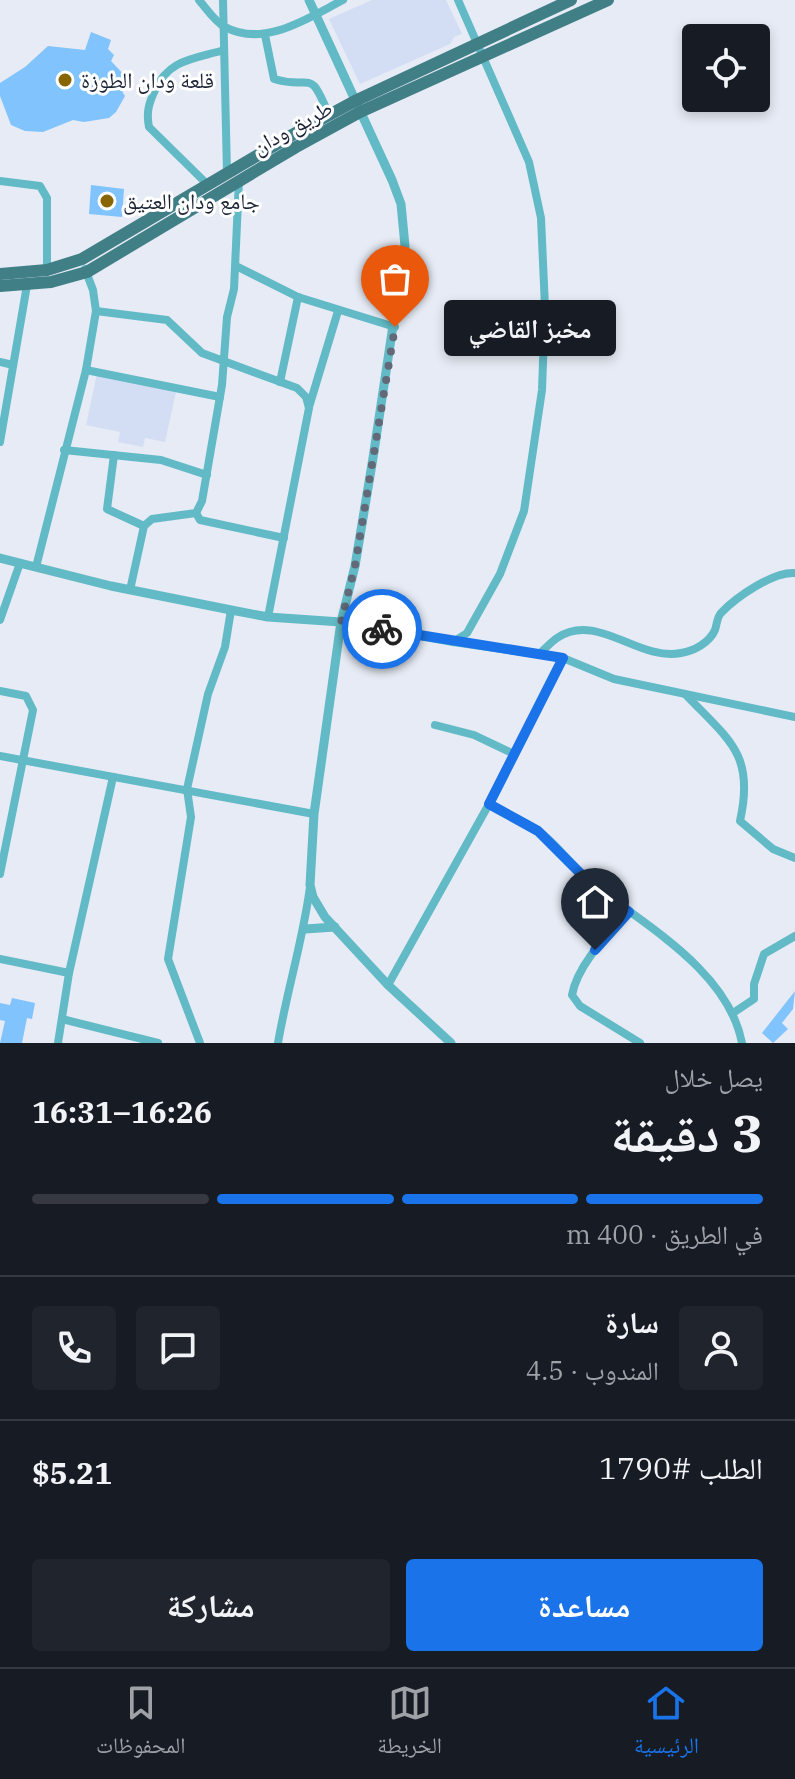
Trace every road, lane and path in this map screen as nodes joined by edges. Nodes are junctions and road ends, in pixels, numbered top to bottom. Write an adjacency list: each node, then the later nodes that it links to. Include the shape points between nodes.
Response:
1 (199, 0): 9 (street)
2 (223, 0): 9 (street)
3 (309, 0): 8 (street)
4 (343, 0): 8 (street)
5 (458, 0): 12 (street)
6 (571, 0): 12 (main road, طريق ودان)
7 (608, 0): 12 (main road, طريق ودان)
8 (315, 14): 10 (street); 13 (street)
9 (223, 27): 10 (street); 11 (street)
10 (265, 35): 14 (street, via 274,79 317,86)
11 (224, 50): 15 (street); 18 (street, via 170,66 146,115 149,127)
12 (481, 50): 13 (main road, طريق ودان); 52 (street, via 529,162 541,218 542,390 524,511 500,574 467,633)
13 (358, 107): 14 (main road, طريق ودان); 16 (main road, طريق ودان); 28 (street, via 401,204 405,246)
14 (329, 115): 15 (main road, طريق ودان)
15 (227, 173): 18 (main road, طريق ودان)
16 (239, 180): 19 (main road, طريق ودان); 20 (street)
17 (0, 181): 21 (street, via 40,186 47,198)
18 (208, 185): 19 (main road, طريق ودان)
19 (84, 266): 21 (main road, طريق ودان); 23 (main road, طريق ودان); 26 (street)
20 (236, 266): 25 (street); 29 (street)
21 (47, 270): 22 (main road, طريق ودان)
22 (0, 274)
23 (27, 285): 24 (main road, طريق ودان); 31 (street)
24 (0, 286)
25 (298, 297): 27 (street); 33 (street)
26 (96, 311): 29 (street, via 167,320 202,353); 32 (street)
27 (338, 311): 28 (street); 35 (street)
28 (395, 327): 51 (street)
29 (223, 361): 33 (street); 34 (street)
30 (0, 362): 31 (street)
31 (13, 365): 36 (street)
32 (86, 370): 34 (street); 37 (street)
33 (280, 382): 35 (street, via 297,388)
34 (220, 397): 39 (street)
35 (309, 408): 42 (street)
36 (0, 442)
37 (64, 450): 38 (street); 45 (street)
38 (114, 455): 39 (street, via 161,460); 41 (street, via 107,509)
39 (207, 475): 40 (street)
40 (196, 513): 41 (street, via 152,519); 42 (street, via 214,525)
41 (144, 526): 47 (street)
42 (284, 538): 49 (street)
43 (0, 558): 44 (street)
44 (20, 563): 45 (street); 50 (street)
45 (36, 567): 47 (street)
46 (795, 573): 53 (street, via 762,582 719,614 708,640 681,653 665,654 579,630 558,637)
47 (130, 590): 48 (street)
48 (231, 610): 49 (street); 63 (street)
49 (268, 617): 51 (street)
50 (0, 620)
51 (341, 622): 52 (street); 65 (street)
52 (453, 642): 53 (street)
53 (539, 654): 54 (street)
54 (563, 658): 56 (street, via 614,679); 59 (street)
55 (0, 691): 61 (street, via 31,702)
56 (686, 694): 57 (street); 66 (street, via 733,744 744,768 740,821 773,849)
57 (795, 717)
58 (435, 725): 59 (street, via 474,735)
59 (514, 754): 64 (street)
60 (0, 756): 61 (street)
61 (22, 760): 62 (street); 67 (street)
62 (113, 777): 63 (street); 74 (street)
63 (187, 789): 65 (street); 80 (street, via 191,817 168,959)
64 (489, 804): 69 (street, via 538,831); 75 (street)
65 (314, 814): 68 (street)
66 (795, 858)
67 (0, 874)
68 (310, 885): 70 (street, via 319,909); 71 (street)
69 (629, 912): 76 (street, via 695,964); 83 (street, via 595,950 572,995 580,1006)
70 (335, 927): 71 (street); 75 (street)
71 (305, 929): 81 (street)
72 (795, 936): 76 (street, via 764,954 754,999)
73 (0, 959): 74 (street)
74 (69, 973): 77 (street)
75 (388, 985): 82 (street)
76 (733, 1013): 84 (street)
77 (62, 1019): 78 (street); 79 (street)
78 (58, 1043)
79 (158, 1043)
80 (200, 1043)
81 (278, 1043)
82 (451, 1043)
83 (640, 1043)
84 (742, 1043)

